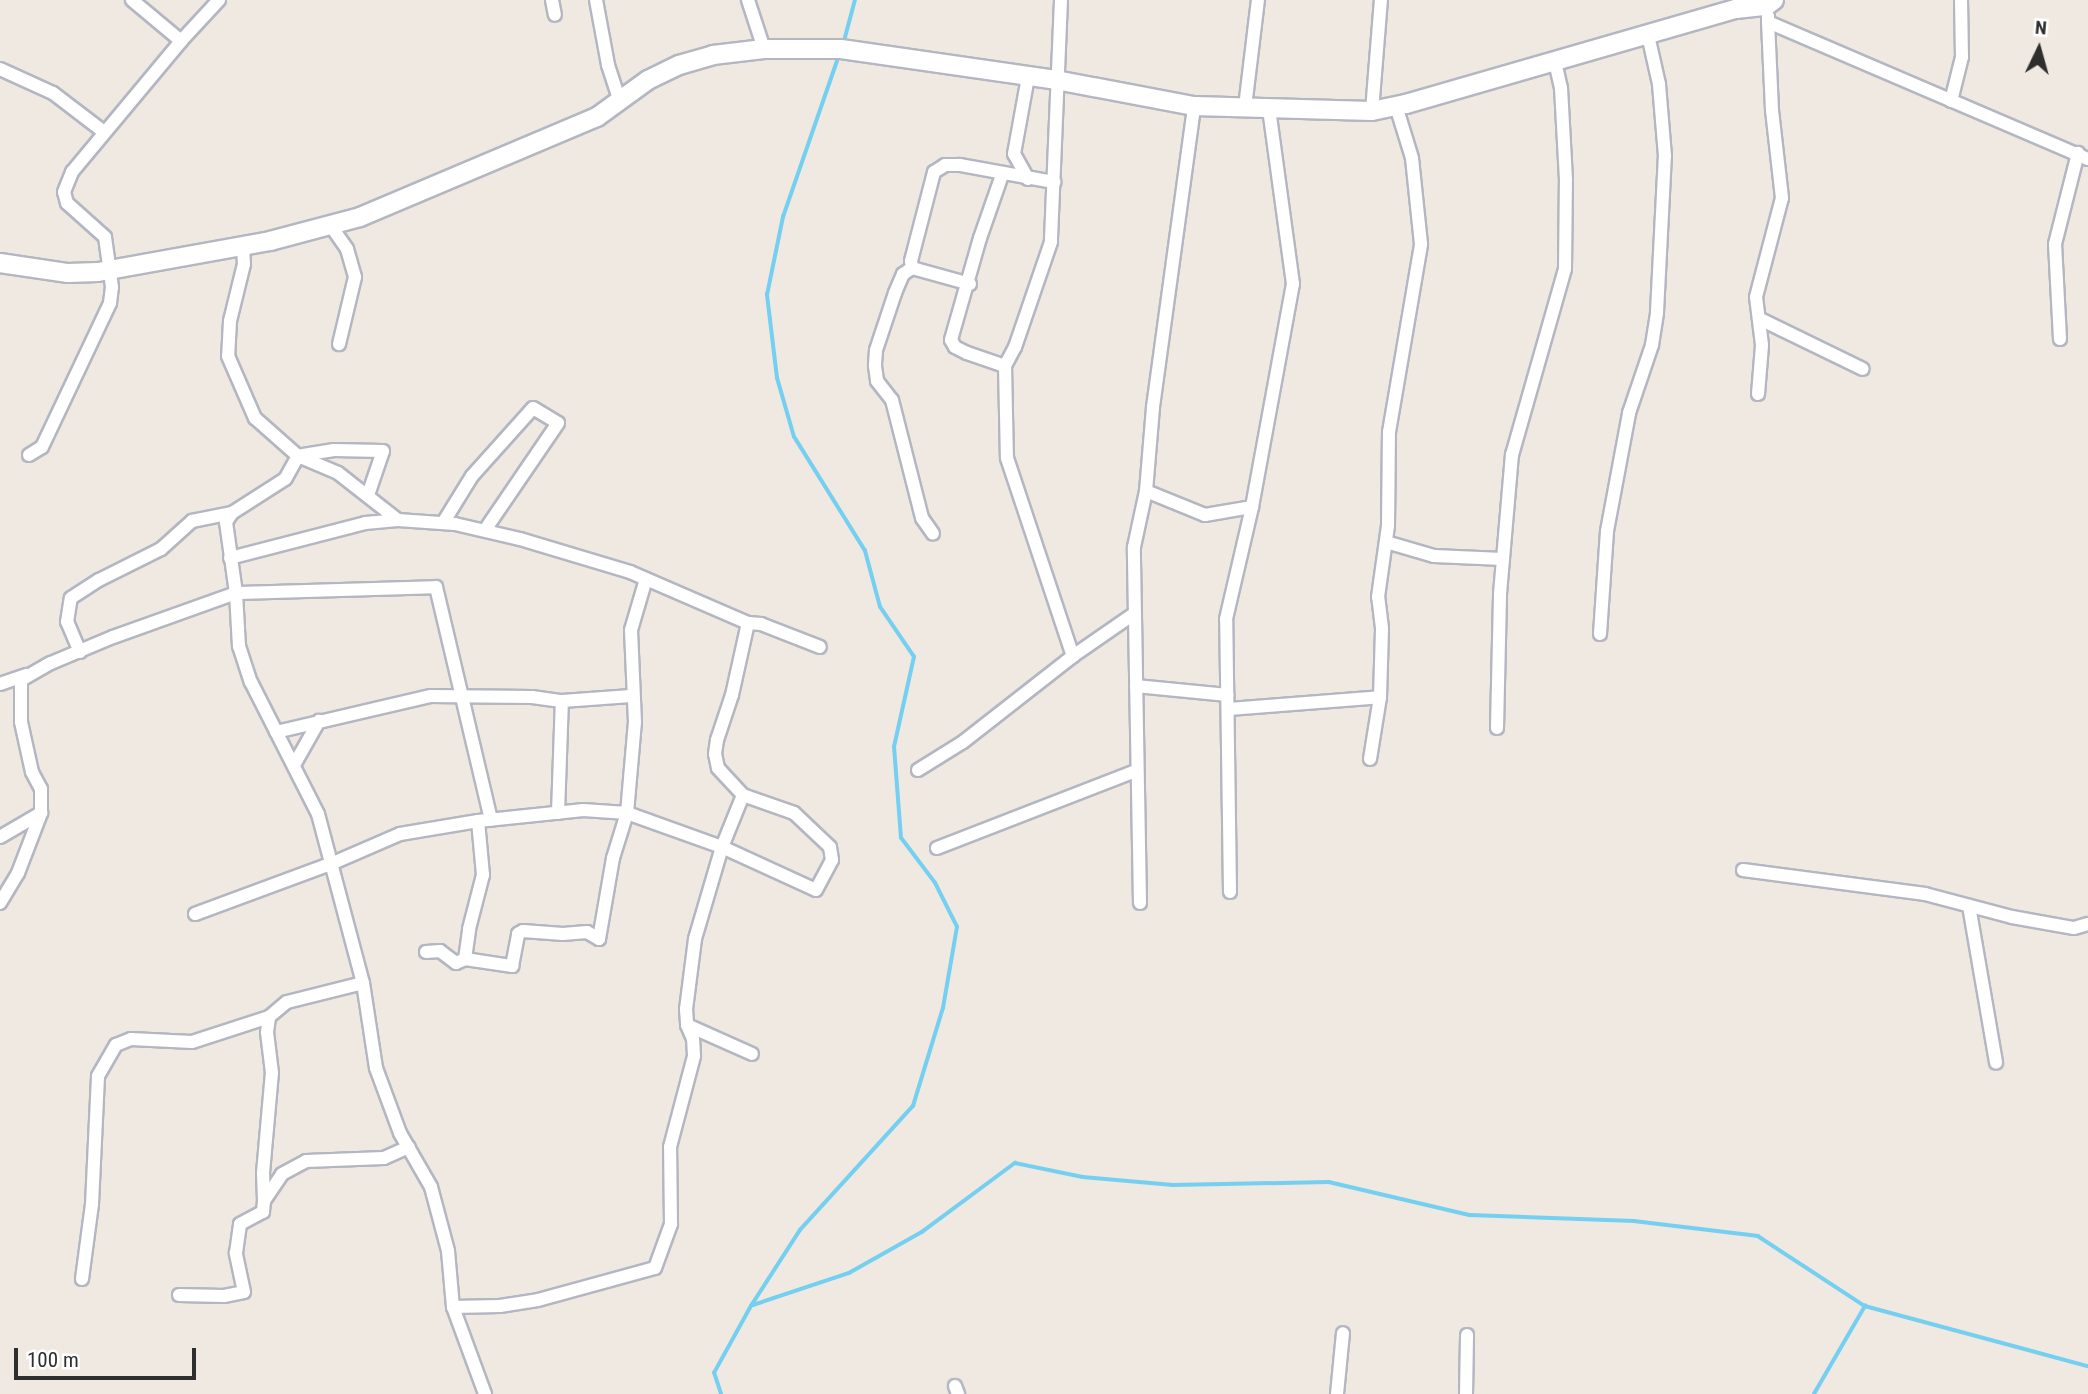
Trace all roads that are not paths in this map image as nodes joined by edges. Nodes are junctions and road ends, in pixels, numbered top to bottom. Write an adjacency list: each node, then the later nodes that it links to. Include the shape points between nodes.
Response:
1 (132, 0): 14 (street)
2 (219, 0): 14 (street)
3 (552, 0): 12 (street)
4 (596, 0): 21 (street)
5 (748, 0): 15 (street)
6 (1061, 0): 19 (street)
7 (1258, 0): 24 (street)
8 (1381, 0): 26 (street)
9 (1961, 0): 20 (street, via 1962,57)
10 (1736, 4): 11 (street); 13 (street)
11 (1769, 9): 20 (street); 38 (street, via 1772,110 1782,198 1756,297)
12 (555, 15)
13 (1648, 35): 16 (street); 63 (street, via 1665,156 1657,312 1653,345 1629,413 1607,531)
14 (181, 41): 27 (street)
15 (764, 49): 18 (street, via 841,49); 21 (street, via 713,55 679,65 648,80)
16 (1555, 62): 23 (street); 58 (street, via 1561,88 1566,180 1565,269 1512,455)
17 (0, 69): 27 (street, via 53,93)
18 (1028, 77): 19 (street); 30 (street, via 1014,154)
19 (1056, 80): 22 (street); 31 (street)
20 (1951, 101): 28 (street)
21 (620, 102): 32 (street, via 597,117 360,218)
22 (1194, 106): 24 (street); 46 (street)
23 (1396, 106): 26 (street); 56 (street, via 1412,158 1421,244 1389,432)
24 (1245, 107): 25 (street)
25 (1269, 109): 26 (street); 49 (street, via 1293,285)
26 (1371, 111)
27 (104, 132): 36 (street, via 72,172 64,192 66,203 105,237)
28 (2083, 156): 39 (street, via 2056,244)
29 (1002, 175): 30 (street); 35 (street, via 960,165 945,165 934,172); 37 (street)
30 (1028, 179): 31 (street)
31 (1054, 182): 41 (street, via 1051,242)
32 (331, 226): 33 (street); 40 (street, via 347,249 355,277)
33 (243, 247): 36 (street); 45 (street, via 244,264 228,329 228,356 255,418)
34 (0, 263): 36 (street, via 68,273)
35 (912, 268): 37 (street); 55 (street, via 903,274 895,293 875,366 877,381 892,400 919,510)
36 (110, 270): 44 (street, via 107,313 42,447)
37 (970, 284): 41 (street, via 951,340 967,353)
38 (1760, 319): 42 (street); 43 (street)
39 (2060, 340)
40 (339, 344)
41 (1005, 366): 66 (street, via 1007,458)
42 (1863, 369)
43 (1758, 394)
44 (29, 455)
45 (299, 456): 47 (street, via 338,473); 47 (street, via 334,450 383,451); 50 (street, via 285,479)
46 (1146, 491): 49 (street, via 1205,515); 61 (street, via 1135,547)
47 (368, 495): 48 (street)
48 (383, 506): 51 (street); 52 (street)
49 (1252, 507): 70 (street, via 1226,619)
50 (232, 513): 57 (street, via 226,522); 65 (street, via 192,521 161,549 71,598 67,622)
51 (398, 520): 52 (street); 53 (street)
52 (376, 522): 57 (street)
53 (443, 523): 54 (street); 54 (street, via 472,476 533,408 558,423)
54 (485, 530): 59 (street)
55 (933, 534)
56 (1386, 542): 58 (street, via 1434,556); 73 (street, via 1379,588)
57 (230, 558): 60 (street)
58 (1503, 559): 77 (street)
59 (646, 579): 62 (street); 71 (street, via 631,630)
60 (236, 593): 65 (street); 72 (street, via 436,587); 78 (street, via 239,646)
61 (1135, 613): 66 (street); 69 (street)
62 (748, 623): 64 (street); 83 (street, via 715,754 724,777)
63 (1600, 634)
64 (820, 647)
65 (80, 652): 67 (street)
66 (1073, 656): 81 (street, via 963,742)
67 (26, 675): 68 (street); 84 (street, via 19,692 21,722 32,772 41,789)
68 (0, 684)
69 (1136, 686): 70 (street); 82 (street)
70 (1228, 695): 75 (street)
71 (631, 696): 74 (street); 86 (street, via 635,722)
72 (460, 697): 74 (street, via 532,696); 76 (street, via 431,696); 87 (street)
73 (1380, 697): 75 (street); 79 (street)
74 (562, 701): 85 (street)
75 (1229, 709): 93 (street)
76 (319, 721): 78 (street); 80 (street)
77 (1497, 728)
78 (276, 732): 80 (street)
79 (1370, 758)
80 (294, 765): 91 (street, via 318,814)
81 (918, 770)
82 (1136, 771): 90 (street); 95 (street)
83 (743, 795): 89 (street); 89 (street, via 794,813 830,847 832,860 816,890)
84 (41, 813): 88 (street); 94 (street, via 18,873)
85 (558, 813): 86 (street); 87 (street)
86 (627, 813): 89 (street); 100 (street, via 613,858 599,939 587,932 523,931 518,933 512,966)
87 (484, 820): 91 (street, via 400,834); 100 (street, via 483,875)
88 (0, 837)
89 (722, 847): 103 (street, via 695,939)
90 (937, 848)
91 (333, 863): 97 (street); 101 (street)
92 (1743, 870): 96 (street, via 1925,894)
93 (1230, 892)
94 (0, 903)
95 (1140, 903)
96 (1969, 906): 98 (street, via 2074,928); 105 (street)
97 (195, 914)
98 (2088, 925)
99 (426, 952): 100 (street, via 440,951 456,963)
100 (465, 958)
101 (363, 983): 102 (street, via 287,1002); 106 (street, via 376,1068 400,1133)
102 (269, 1017): 107 (street, via 272,1073); 108 (street, via 192,1042 131,1039 116,1045 98,1076 92,1204)
103 (687, 1025): 104 (street); 110 (street, via 694,1056 670,1147 671,1224 654,1268 538,1300)
104 (752, 1054)
105 (1996, 1063)
106 (410, 1147): 107 (street, via 384,1158 306,1161 282,1174); 110 (street, via 442,1223)
107 (264, 1201): 109 (street, via 263,1212 240,1224 236,1253 244,1292)
108 (82, 1279)
109 (179, 1295)
110 (453, 1307): 113 (street)
111 (1343, 1333): 114 (street)
112 (1467, 1335): 115 (street)
113 (485, 1394)
114 (1337, 1394)
115 (1466, 1394)

